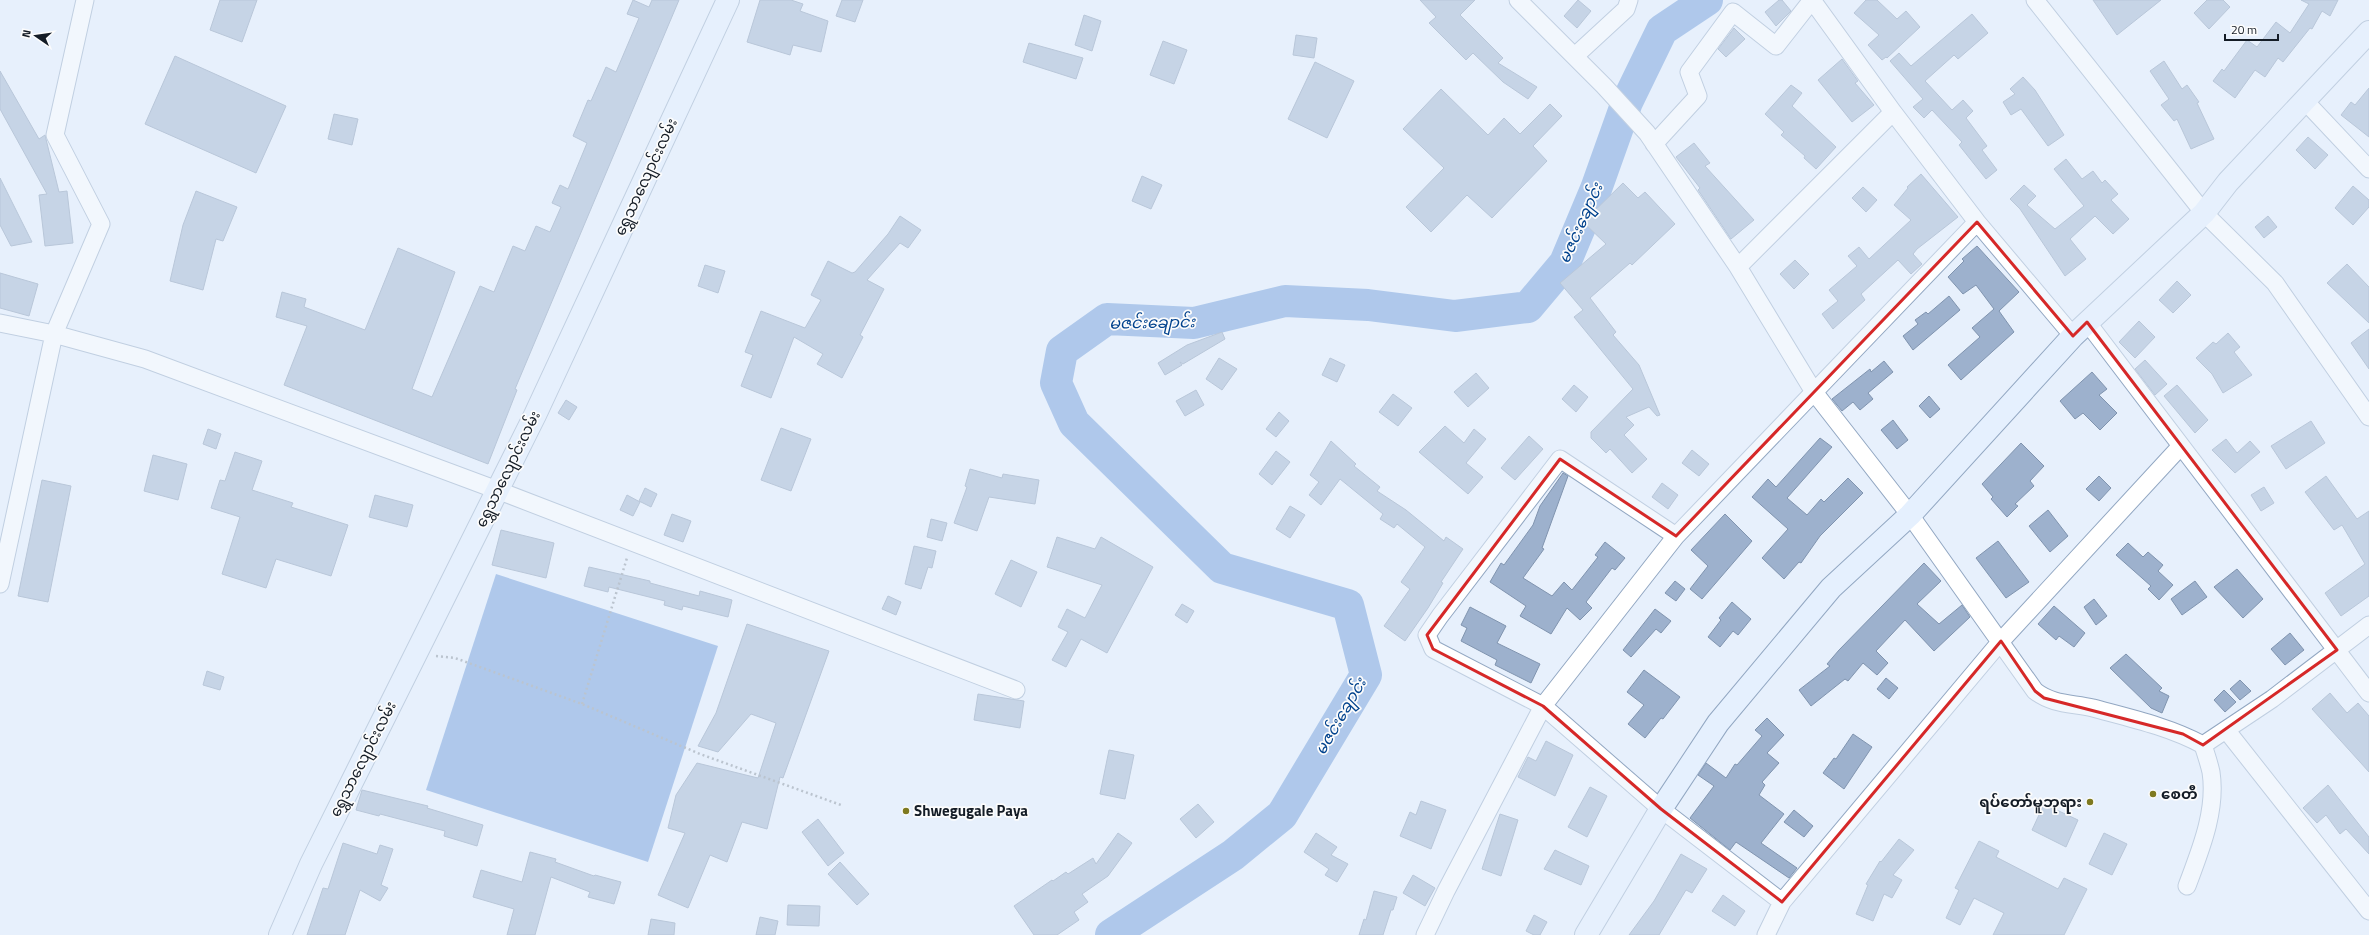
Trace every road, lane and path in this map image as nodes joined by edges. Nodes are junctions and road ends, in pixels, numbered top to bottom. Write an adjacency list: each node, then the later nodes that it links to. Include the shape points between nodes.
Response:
1 (85, 0): 18 (street, via 55,135 101,224)
2 (728, 0): 22 (street, ရွှေသာလျောင်းလမ်း, via 535,415)
3 (1518, 0): 8 (street)
4 (1629, 0): 8 (street, via 1626,9)
5 (1812, 0): 10 (street); 11 (street, via 1776,46 1733,12 1689,72 1698,96)
6 (2035, 0): 13 (street)
7 (2369, 32): 9 (street)
8 (1575, 56): 11 (street)
9 (2304, 100): 12 (street); 13 (street, via 2228,182)
10 (1893, 112): 14 (street); 15 (street)
11 (1650, 138): 15 (street)
12 (2369, 168)
13 (2204, 213): 17 (street); 20 (street, via 2275,283)
14 (1977, 222): 17 (street); 19 (street)
15 (1738, 267): 19 (street)
16 (0, 323): 18 (street)
17 (2080, 329): 21 (street); 23 (street)
18 (54, 334): 22 (street, via 146,359); 26 (street)
19 (1814, 392): 23 (street); 24 (street)
20 (2369, 416)
21 (2180, 447): 28 (street); 29 (street)
22 (497, 490): 25 (street); 42 (street, ရွှေသာလျောင်းလမ်း, via 311,864)
23 (1910, 514): 28 (street); 38 (street, via 1831,588 1718,723)
24 (1676, 536): 34 (street); 34 (street, via 1560,459 1427,635 1433,649)
25 (633, 542): 31 (street); 33 (path)
26 (0, 584)
27 (2369, 626): 29 (street)
28 (2001, 640): 36 (street, via 2035,692 2044,698 2053,702 2092,708 2183,734); 40 (street)
29 (2337, 650): 32 (street); 35 (street)
30 (455, 658): 33 (path)
31 (1016, 690)
32 (2369, 693)
33 (582, 704): 37 (path, via 700,754)
34 (1543, 706): 38 (street); 43 (street)
35 (2227, 731): 36 (street); 41 (street)
36 (2204, 745): 39 (street, via 2211,773 2211,809 2201,847)
37 (841, 805)
38 (1661, 809): 40 (street); 44 (street)
39 (2186, 886)
40 (1782, 902): 45 (street)
41 (2369, 910)
42 (280, 935)
43 (1425, 935)
44 (1586, 935)
45 (1766, 935)

